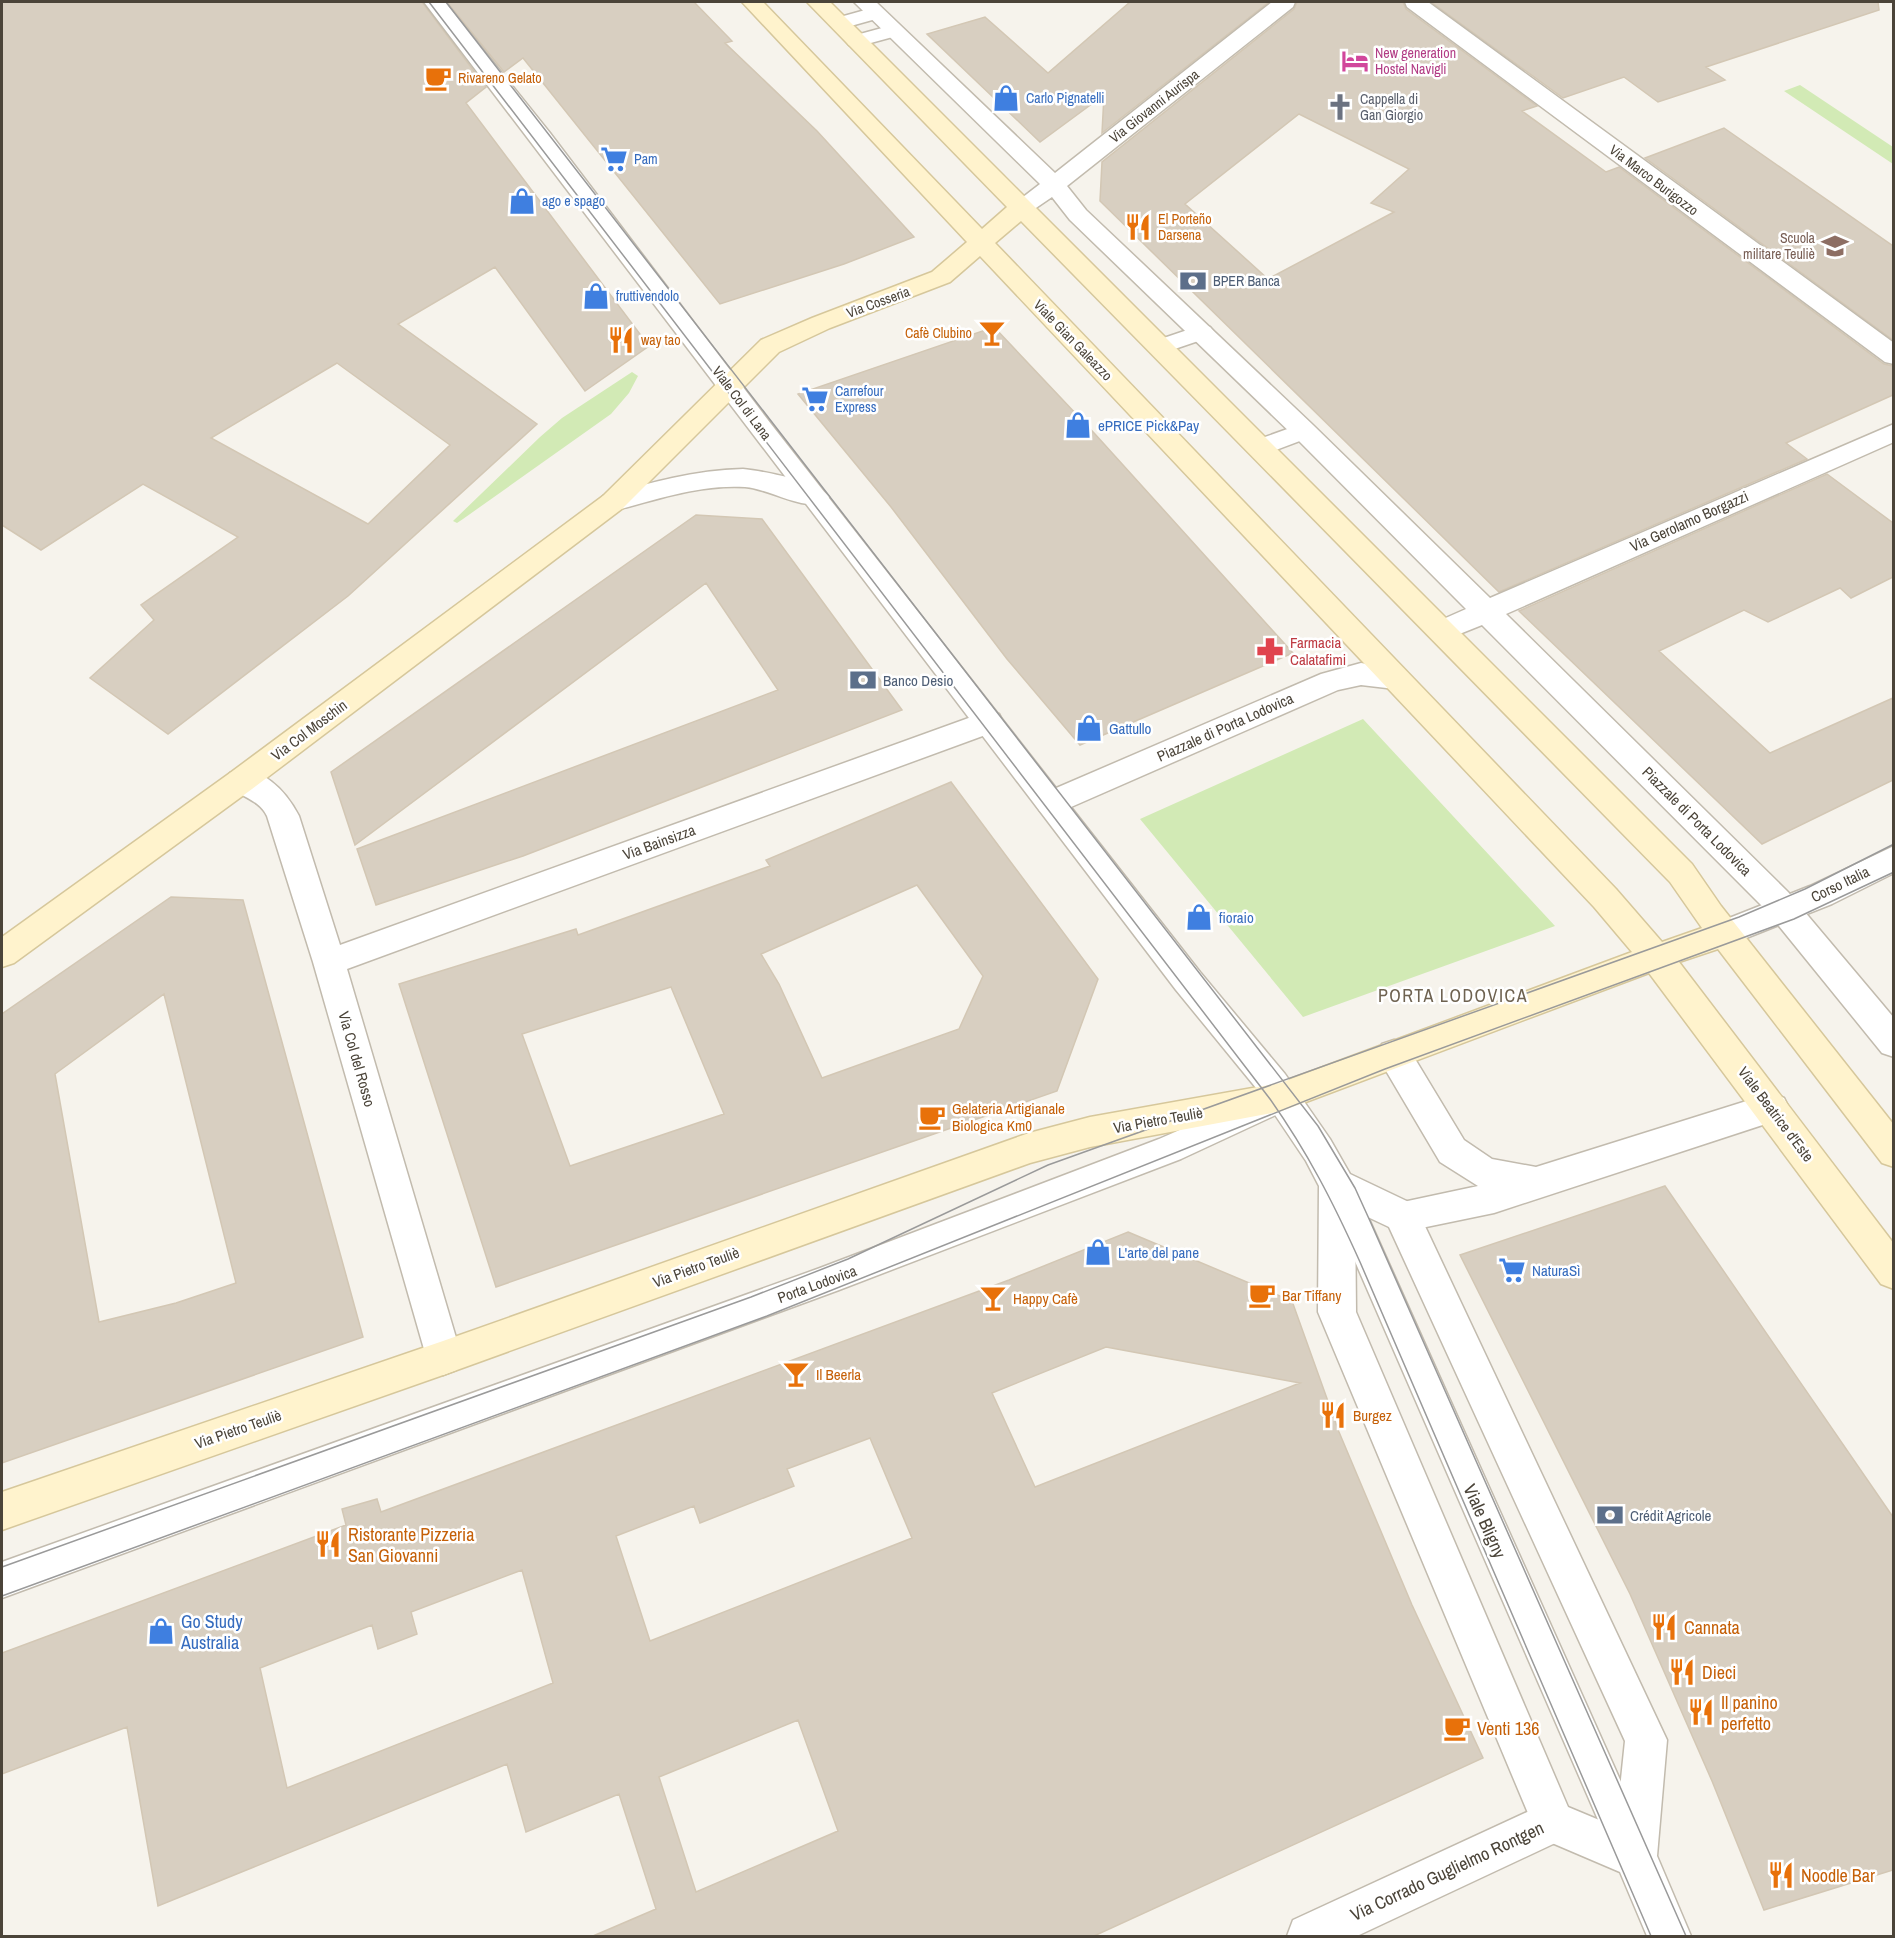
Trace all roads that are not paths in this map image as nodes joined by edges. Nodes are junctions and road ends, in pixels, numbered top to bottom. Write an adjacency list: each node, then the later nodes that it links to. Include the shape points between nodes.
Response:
1 (434, 2): 16 (street, Viale Col di Lana, via 542,138)
2 (752, 2): 12 (main road, Viale Gian Galeazzo)
3 (818, 2): 7 (main road)
4 (1285, 2): 10 (street, Via Giovanni Aurispa)
5 (1415, 2): 15 (street, Via Marco Burigozzo)
6 (870, 7): 7 (lane); 8 (street)
7 (840, 23): 9 (main road)
8 (893, 31): 9 (lane); 10 (street)
9 (856, 41): 11 (main road)
10 (1054, 185): 11 (street, Via Giovanni Aurispa); 13 (street, via 1078,215)
11 (1022, 207): 12 (main road, Via Cosseria); 14 (main road)
12 (981, 243): 16 (main road, Via Cosseria, via 941,277 770,346); 24 (main road, Viale Gian Galeazzo)
13 (1202, 332): 14 (lane); 17 (street)
14 (1160, 347): 19 (main road)
15 (1893, 356)
16 (729, 387): 20 (street, Viale Col di Lana); 21 (main road, Via Col Moschin)
17 (1304, 431): 19 (lane); 22 (street)
18 (1893, 432): 22 (street, Via Gerolamo Borgazzi)
19 (1260, 448): 23 (main road)
20 (814, 497): 21 (street, Via Col Moschin, via 761,480 731,479 684,484); 25 (street, Viale Col di Lana)
21 (613, 502): 26 (main road, Via Col Moschin)
22 (1486, 612): 23 (street); 29 (street, Piazzale di Porta Lodovica)
23 (1442, 631): 30 (main road, via 1681,873)
24 (1395, 678): 27 (street, Piazzale di Porta Lodovica, via 1361,674 1330,681); 32 (main road, via 1605,898)
25 (988, 722): 27 (street, Viale Col di Lana); 33 (street, Via Bainsizza)
26 (241, 781): 31 (main road, Via Col Moschin); 33 (street, Via Col del Rosso, via 276,800)
27 (1051, 803): 36 (street)
28 (1893, 858): 29 (street, Corso Italia)
29 (1786, 909): 30 (street); 34 (street)
30 (1726, 933): 32 (main road); 39 (main road)
31 (2, 954)
32 (1656, 957): 35 (main road); 37 (main road, Viale Beatrice d'Este)
33 (329, 962): 44 (street, Via Col del Rosso)
34 (1893, 1043)
35 (1394, 1054): 36 (main road); 40 (street, via 1452,1151 1484,1173)
36 (1282, 1097): 38 (lane, Via Pietro Teuliè); 41 (street); 44 (main road, Via Pietro Teuliè, via 1090,1132 1029,1148)
37 (1772, 1108): 40 (street); 43 (main road, Viale Beatrice d'Este)
38 (1170, 1149): 46 (lane, Porta Lodovica, via 827,1281)
39 (1893, 1152)
40 (1537, 1182): 42 (street, via 1494,1198)
41 (1337, 1185): 42 (street); 47 (street, via 1337,1312); 48 (lane, Viale Bligny)
42 (1402, 1216): 48 (street, Viale Bligny, via 1646,1740)
43 (1893, 1273)
44 (443, 1358): 45 (main road, Via Pietro Teuliè)
45 (2, 1510)
46 (2, 1580)
47 (1553, 1822): 48 (street); 49 (street, Via Corrado Guglielmo Rontgen)
48 (1635, 1857): 50 (street, Viale Bligny)
49 (1309, 1936)
50 (1669, 1936)

